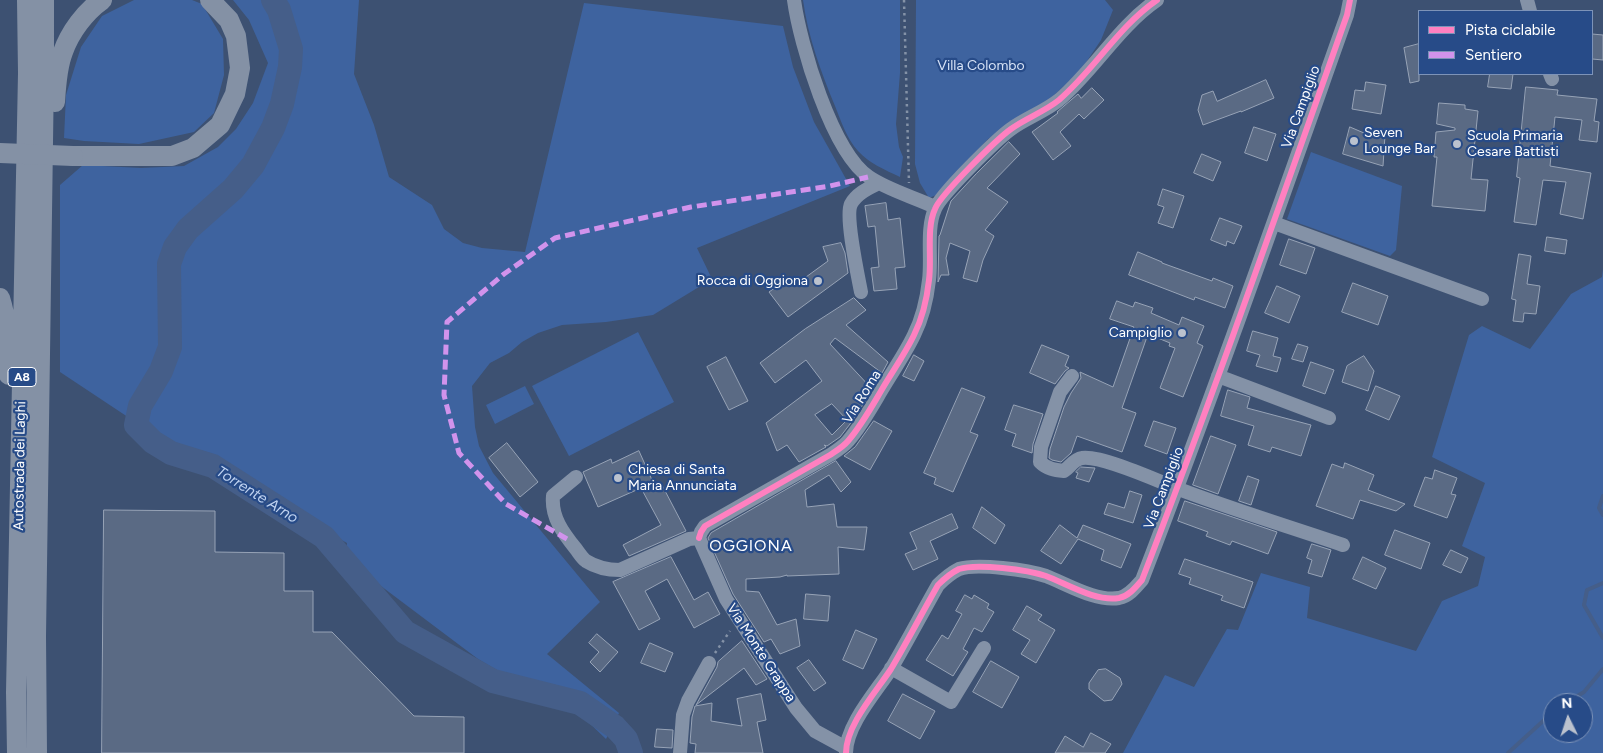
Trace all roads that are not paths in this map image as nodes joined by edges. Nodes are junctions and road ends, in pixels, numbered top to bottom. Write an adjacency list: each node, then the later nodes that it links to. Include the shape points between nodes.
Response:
1 (27, 0): 28 (highway, Autostrada dei Laghi / A8)
2 (44, 0): 19 (highway, Autostrada dei Laghi / A8)
3 (102, 0): 19 (highway, via 76,26 62,52 57,81)
4 (210, 0): 10 (highway, bridge, via 229,20 236,36 240,68 235,94 220,125 193,148 172,156)
5 (794, 0): 11 (street, via 805,52 832,123 858,168)
6 (1158, 0): 12 (street, via 1123,29 1060,99 1009,130)
7 (1350, 0): 9 (street, Via Campiglio)
8 (1358, 0): 9 (street, Via Campiglio)
9 (1348, 15): 13 (street, Via Campiglio)
10 (0, 153)
11 (879, 183): 12 (street); 14 (street, via 862,192 851,204 850,223)
12 (935, 207): 23 (street, Via Roma, via 929,281 922,314 914,336 858,429 830,456 705,526)
13 (1274, 223): 16 (street); 18 (street, Via Campiglio)
14 (861, 292)
15 (0, 298): 28 (highway, via 8,336 10,582)
16 (1482, 299)
17 (1072, 376): 22 (street, via 1060,392 1041,447 1040,462 1052,470 1064,472 1080,458 1100,459)
18 (1218, 376): 20 (street); 22 (street, Via Campiglio)
19 (39, 398): 31 (highway, Autostrada dei Laghi / A8)
20 (1329, 418)
21 (576, 477): 23 (street, via 553,496 552,507 567,539 585,560 609,570 620,570 688,539)
22 (1177, 488): 24 (street); 27 (street, Via Campiglio, via 1142,580 1132,591 1120,598 1107,599 1032,573 972,566 960,569 938,585)
23 (699, 538): 29 (street, Via Monte Grappa, via 726,599 796,708 815,732)
24 (1343, 545)
25 (984, 648): 27 (street, via 951,702)
26 (709, 663): 32 (street, via 683,715)
27 (891, 668): 29 (street, Via Campiglio, via 854,725)
28 (16, 692): 30 (highway, Autostrada dei Laghi / A8)
29 (846, 750)
30 (16, 753)
31 (36, 753)
32 (680, 753)

